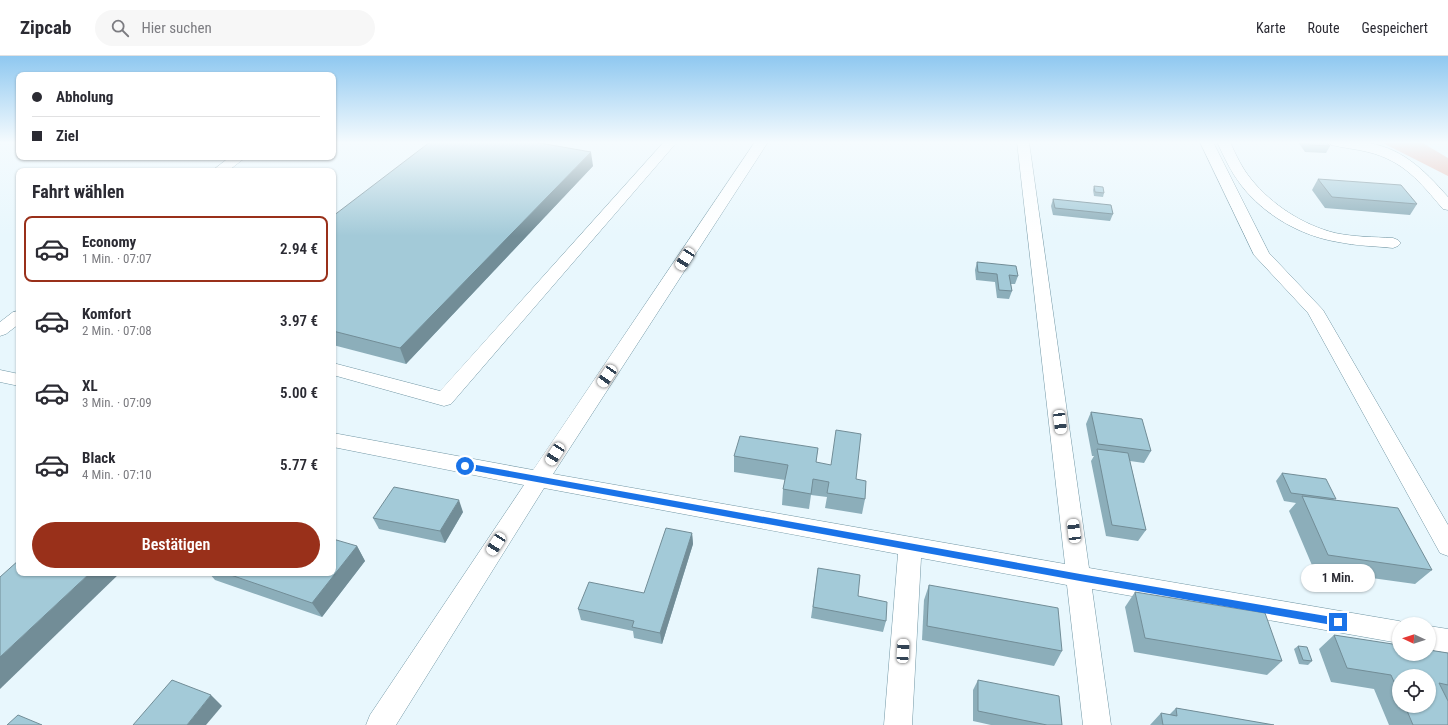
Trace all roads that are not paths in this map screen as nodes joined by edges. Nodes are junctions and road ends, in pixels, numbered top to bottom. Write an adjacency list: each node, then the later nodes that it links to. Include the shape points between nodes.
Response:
1 (643, 173): 11 (lane, via 444,399)
2 (741, 173): 15 (lane)
3 (1027, 173): 18 (lane)
4 (1221, 173): 16 (lane, via 1262,255 1315,310)
5 (1241, 173): 8 (lane, via 1258,194 1281,213 1304,226 1330,236)
6 (1417, 173): 7 (lane)
7 (1448, 206)
8 (1393, 243)
9 (16, 318): 10 (lane)
10 (0, 330)
11 (336, 370)
12 (0, 376): 13 (lane)
13 (16, 379)
14 (336, 441): 15 (lane)
15 (538, 480): 17 (lane); 22 (lane)
16 (1448, 546)
17 (910, 547): 18 (lane); 23 (lane)
18 (1080, 578): 19 (lane); 24 (lane)
19 (1392, 631)
20 (1436, 639): 21 (lane)
21 (1448, 641)
22 (380, 725)
23 (898, 725)
24 (1097, 725)

